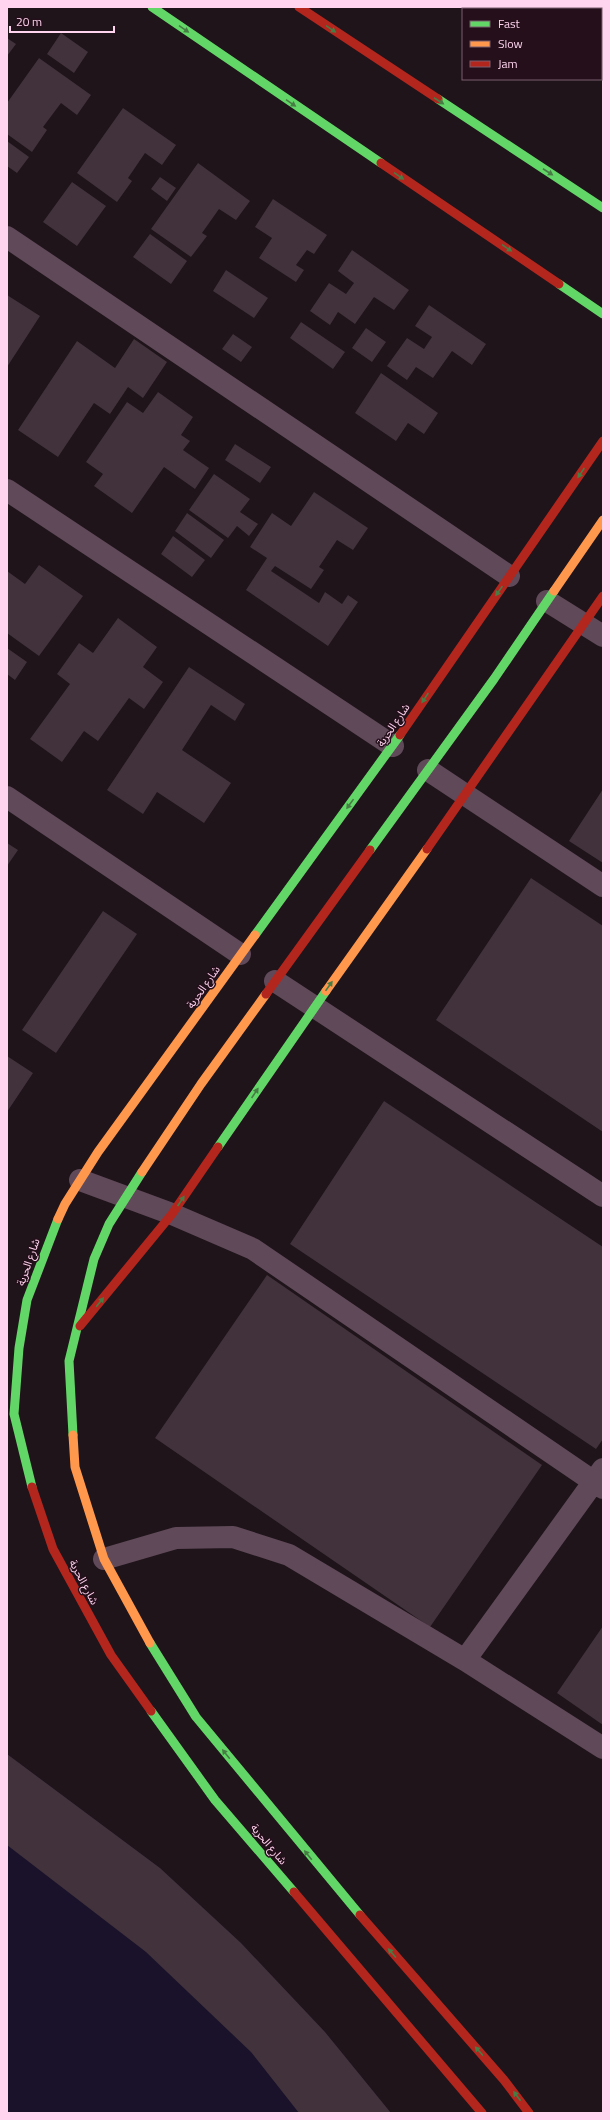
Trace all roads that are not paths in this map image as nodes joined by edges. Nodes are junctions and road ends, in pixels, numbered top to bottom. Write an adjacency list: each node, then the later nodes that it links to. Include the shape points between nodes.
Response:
1 (152, 7): 5 (main road, one-way to 5)
2 (299, 7): 3 (main road, one-way to 3)
3 (603, 208)
4 (7, 237): 9 (street)
5 (603, 314)
6 (603, 441): 9 (main road, شارع الحرية, one-way to 9)
7 (7, 490): 14 (street)
8 (603, 520): 11 (main road, شارع الحرية)
9 (509, 576): 14 (main road, شارع الحرية, one-way to 14)
10 (603, 596): 12 (main road)
11 (547, 601): 12 (street); 15 (main road, شارع الحرية)
12 (585, 624): 13 (street); 16 (main road)
13 (603, 636)
14 (393, 746): 19 (main road, شارع الحرية, one-way to 19)
15 (428, 770): 16 (street); 20 (main road, شارع الحرية)
16 (466, 794): 18 (street); 21 (main road, one-way to 16)
17 (7, 797): 19 (street)
18 (603, 886)
19 (240, 954): 22 (main road, شارع الحرية)
20 (275, 981): 21 (street); 24 (main road, شارع الحرية, via 201,1084)
21 (314, 1007): 23 (street); 25 (main road, one-way to 21)
22 (80, 1180): 24 (street); 31 (main road, شارع الحرية, via 51,1233 27,1300 19,1348 14,1414 29,1478 53,1549 111,1655 215,1800)
23 (603, 1196)
24 (125, 1198): 25 (street); 26 (main road, شارع الحرية, via 109,1224 94,1259)
25 (172, 1214): 26 (main road, one-way to 25); 27 (street, via 253,1249)
26 (75, 1332): 28 (main road, شارع الحرية, via 69,1360 75,1467)
27 (600, 1480): 29 (street)
28 (104, 1559): 29 (street, via 176,1538 233,1537 289,1555); 32 (main road, شارع الحرية, one-way to 28, via 504,2080 333,1885 196,1717 143,1631)
29 (465, 1660): 30 (street)
30 (603, 1748)
31 (481, 2112)
32 (529, 2113)

